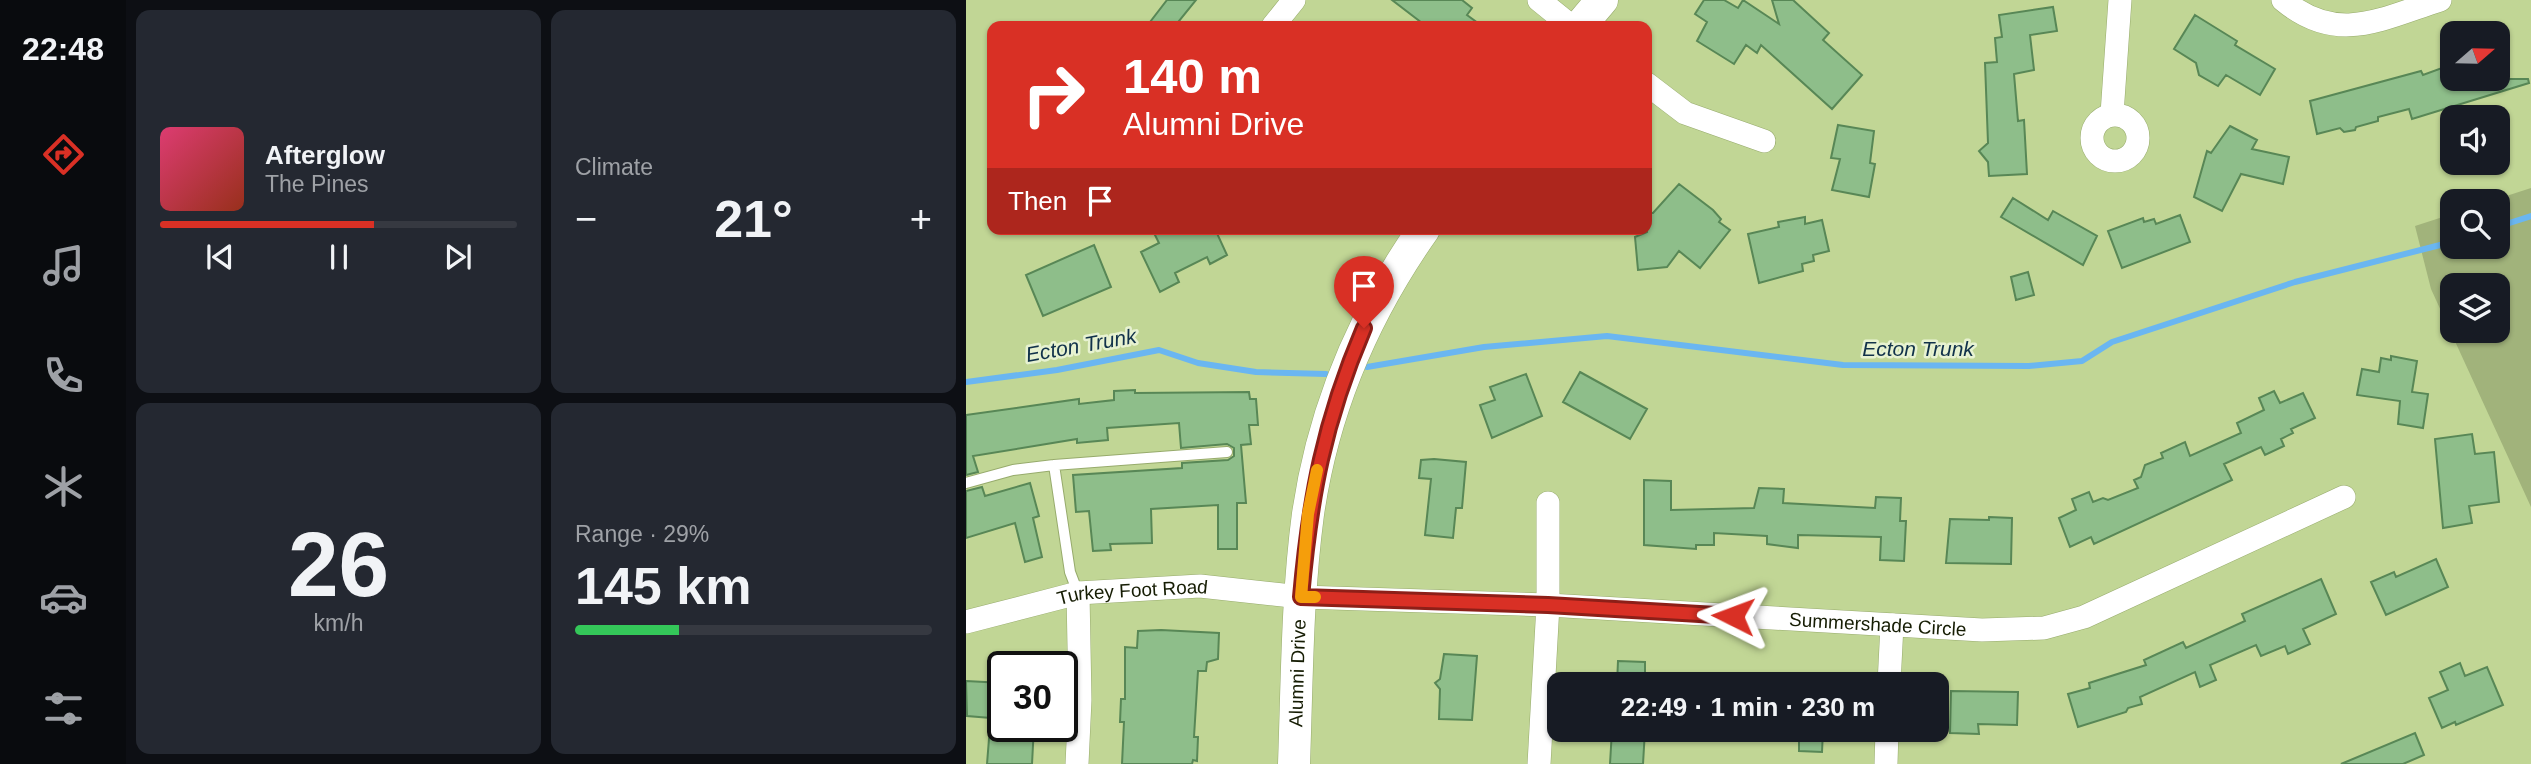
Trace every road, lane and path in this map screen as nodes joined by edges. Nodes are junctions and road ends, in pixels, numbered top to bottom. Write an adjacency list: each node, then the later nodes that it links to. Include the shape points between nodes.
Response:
1 (1294, 0): 7 (street)
2 (1539, 0): 8 (street)
3 (1602, 0): 9 (main road)
4 (2120, 0): 11 (street)
5 (2283, 0): 6 (street, via 2306,18 2349,26)
6 (2440, 0)
7 (1277, 21)
8 (1566, 21)
9 (1584, 21)
10 (1652, 88): 12 (street, via 1685,113)
11 (2112, 114)
12 (1764, 141)
13 (1420, 235): 20 (main road, Alumni Drive, via 1364,328 1329,423 1308,514)
14 (1227, 452): 15 (lane)
15 (1054, 465): 16 (lane); 19 (lane, via 1070,572)
16 (966, 483)
17 (2344, 496): 23 (street, Summershade Circle, via 2059,625 2015,630)
18 (1548, 503): 21 (street)
19 (1078, 593): 20 (street, Turkey Foot Road, via 1200,586); 22 (street, Turkey Foot Road); 26 (street)
20 (1301, 597): 21 (street, Summershade Circle); 27 (main road, Alumni Drive)
21 (1548, 605): 23 (street, Summershade Circle); 28 (street)
22 (966, 622)
23 (1892, 625): 24 (street)
24 (1890, 672)
25 (1887, 742): 29 (street)
26 (1077, 764)
27 (1294, 764)
28 (1539, 764)
29 (1886, 764)

